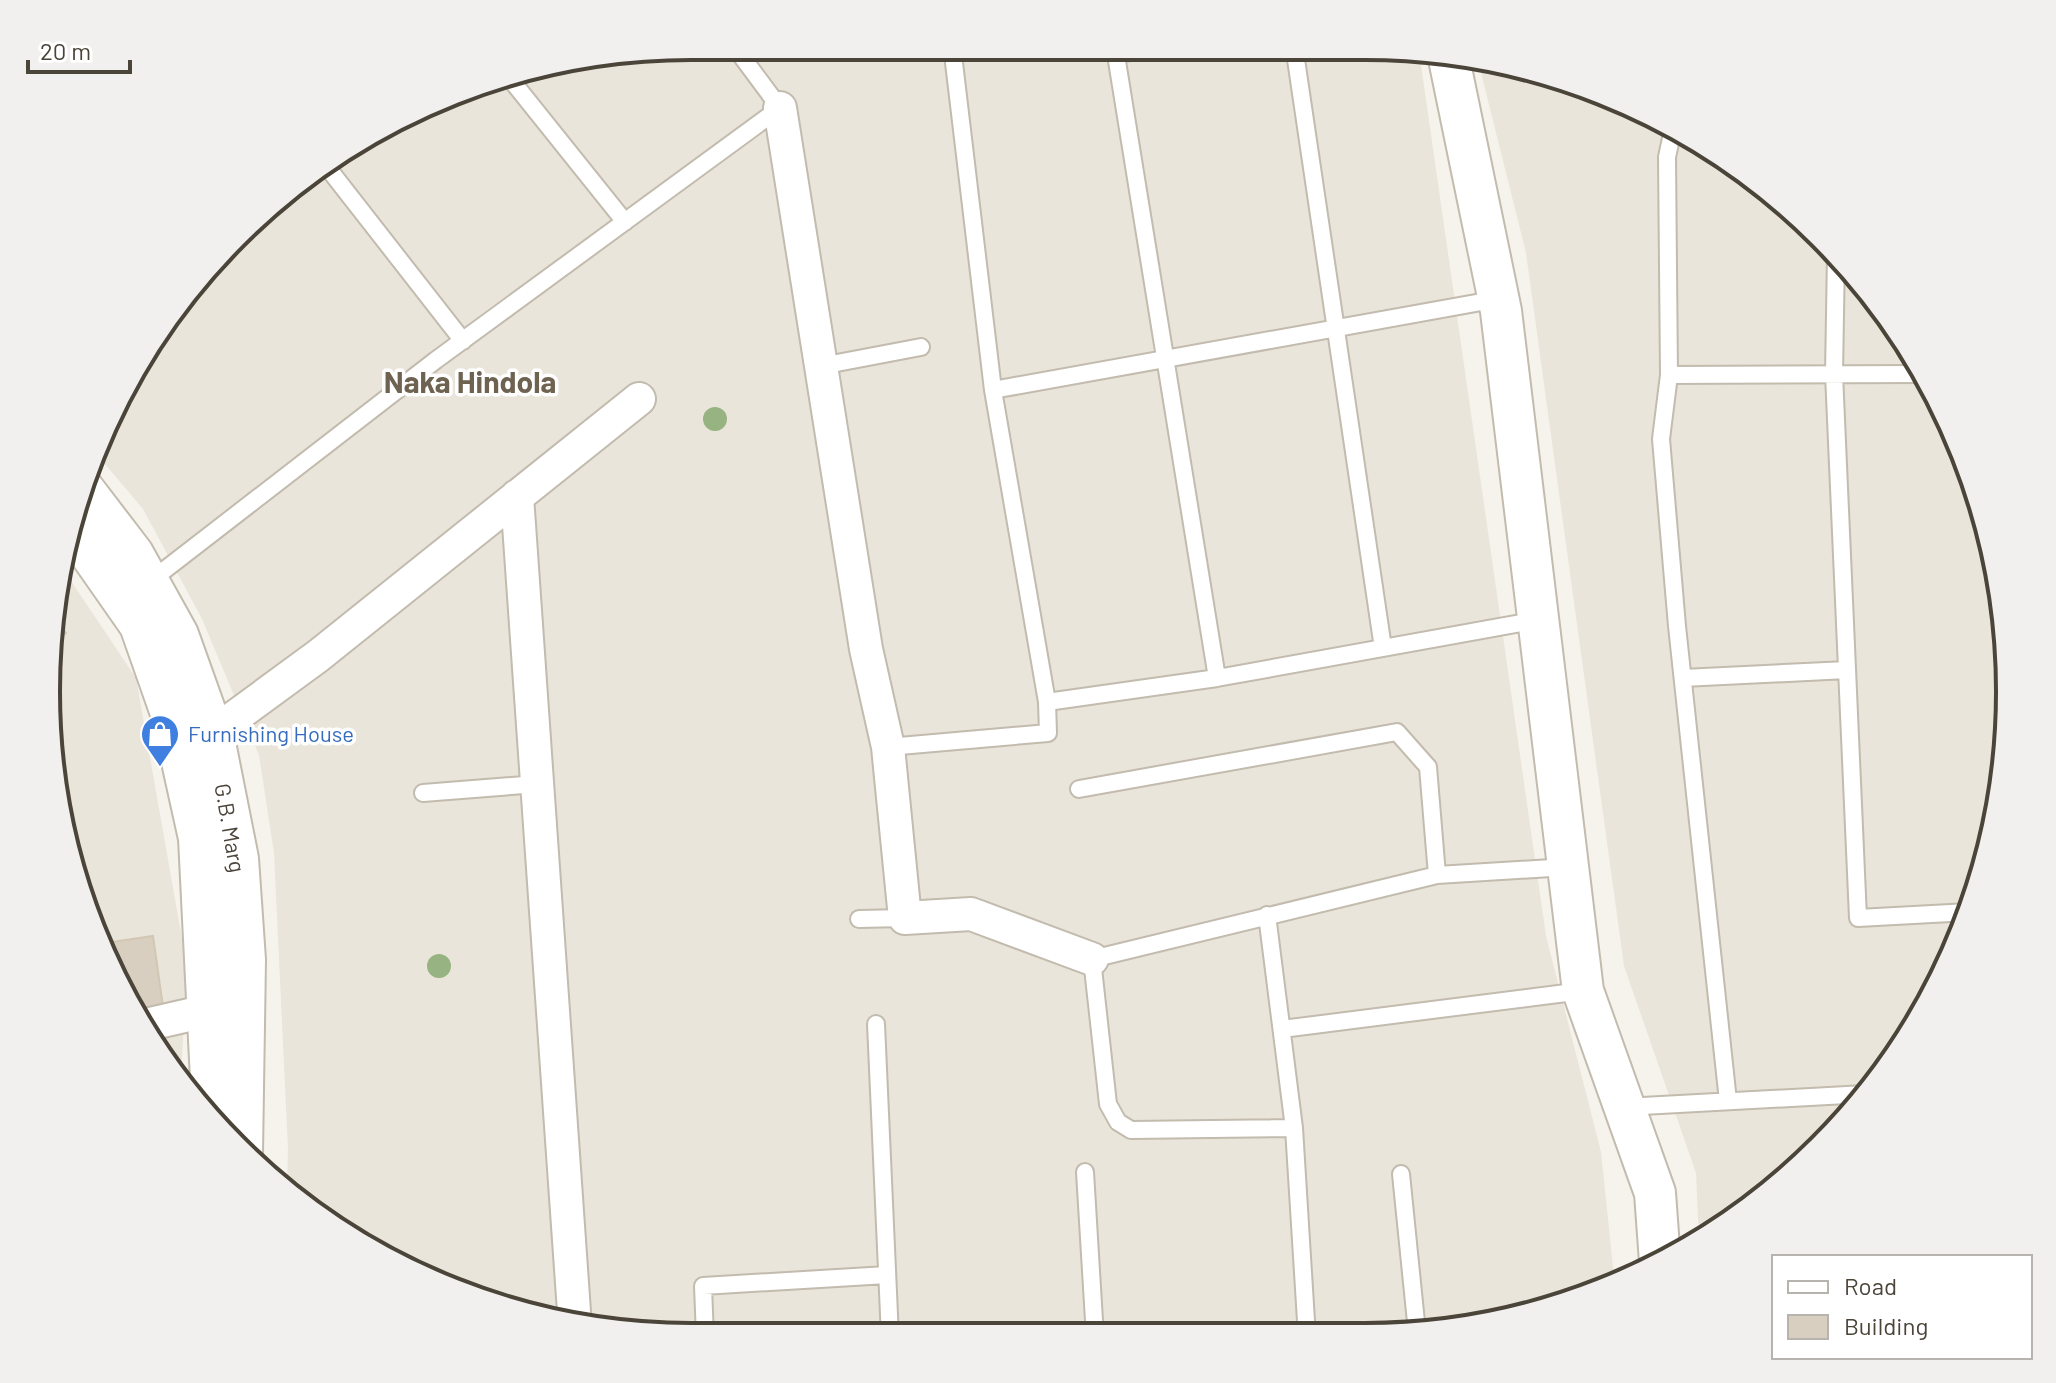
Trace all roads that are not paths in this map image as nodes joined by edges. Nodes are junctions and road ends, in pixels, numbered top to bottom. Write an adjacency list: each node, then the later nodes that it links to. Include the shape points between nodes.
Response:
1 (744, 60): 7 (lane)
2 (954, 60): 21 (lane)
3 (1117, 60): 16 (lane)
4 (1296, 60): 13 (lane)
5 (1450, 66): 12 (street)
6 (516, 86): 10 (lane)
7 (780, 108): 10 (lane); 17 (street)
8 (1671, 140): 20 (lane)
9 (332, 173): 14 (lane)
10 (625, 222): 14 (lane)
11 (1836, 271): 18 (lane)
12 (1498, 299): 13 (lane); 27 (street)
13 (1335, 328): 16 (lane); 28 (lane)
14 (463, 341): 26 (lane)
15 (921, 347): 17 (lane)
16 (1165, 359): 21 (lane); 30 (lane)
17 (821, 366): 34 (street, via 866,649)
18 (1834, 374): 19 (lane); 20 (lane); 29 (lane)
19 (1910, 374)
20 (1669, 375): 31 (lane, via 1661,439)
21 (993, 390): 32 (lane)
22 (639, 399): 23 (street)
23 (517, 496): 33 (street, via 318,656); 35 (street)
24 (91, 499): 26 (street, G.B. Marg)
25 (79, 538): 33 (street, via 140,625)
26 (149, 582): 33 (street, G.B. Marg, via 178,635)
27 (1538, 620): 28 (lane); 38 (street)
28 (1383, 648): 30 (lane)
29 (1847, 670): 31 (lane); 40 (lane, via 1858,918)
30 (1217, 678): 32 (lane)
31 (1683, 678): 51 (lane)
32 (1047, 702): 34 (lane, via 1048,733)
33 (195, 737): 46 (street, G.B. Marg, via 238,859)
34 (888, 747): 42 (street)
35 (537, 784): 37 (lane); 60 (street)
36 (1079, 789): 39 (lane, via 1397,732 1428,767)
37 (423, 793)
38 (1568, 866): 39 (lane); 45 (street)
39 (1437, 875): 41 (lane)
40 (1955, 913)
41 (1267, 915): 44 (lane); 49 (lane)
42 (905, 918): 43 (lane); 44 (street, via 971,914)
43 (859, 919)
44 (1092, 959): 54 (lane, via 1108,1104 1118,1122 1131,1130)
45 (1583, 991): 49 (lane); 53 (street)
46 (227, 1007): 47 (street); 52 (street); 55 (street, G.B. Marg)
47 (155, 1023)
48 (876, 1024): 59 (lane)
49 (1282, 1029): 54 (lane)
50 (1850, 1095): 51 (lane)
51 (1728, 1101): 53 (lane)
52 (215, 1105)
53 (1624, 1107): 58 (street, via 1655,1193)
54 (1294, 1128): 65 (lane)
55 (240, 1133)
56 (1085, 1172): 64 (lane)
57 (1401, 1174): 61 (lane)
58 (1659, 1250)
59 (887, 1275): 62 (lane, via 703,1286); 63 (lane)
60 (574, 1312)
61 (1416, 1321)
62 (704, 1323)
63 (889, 1323)
64 (1094, 1323)
65 (1306, 1323)

